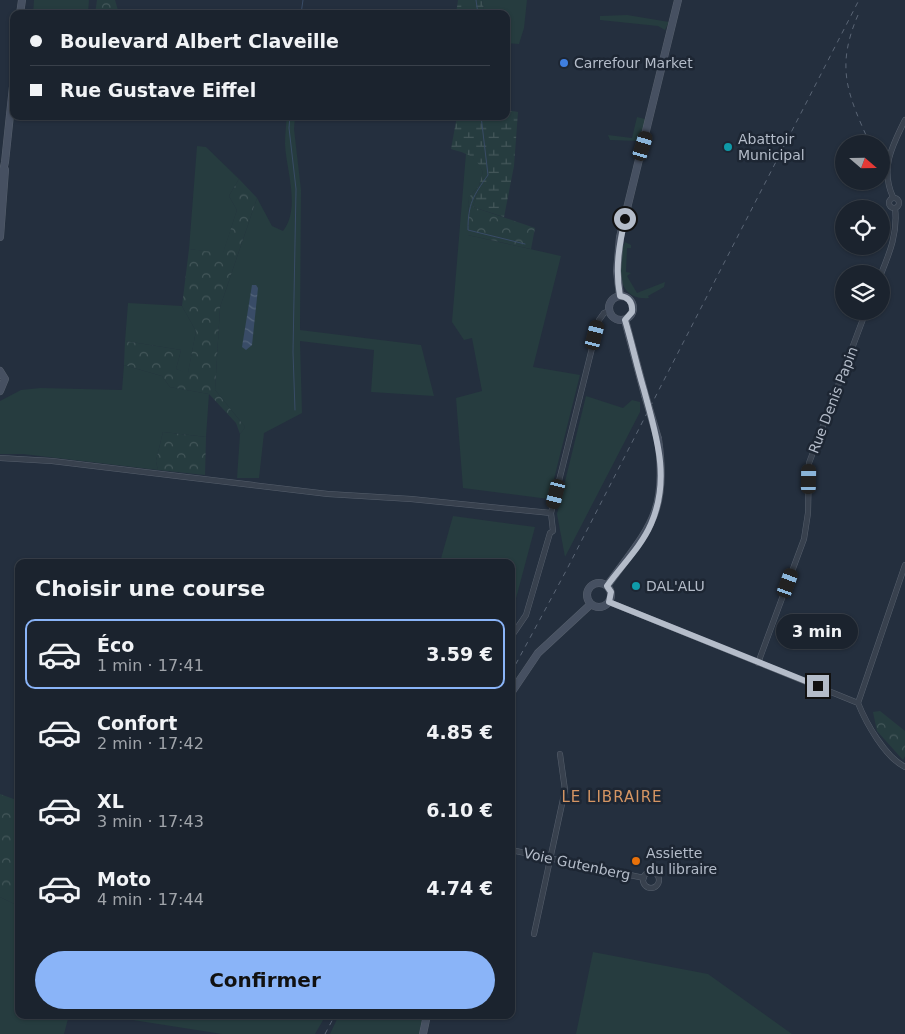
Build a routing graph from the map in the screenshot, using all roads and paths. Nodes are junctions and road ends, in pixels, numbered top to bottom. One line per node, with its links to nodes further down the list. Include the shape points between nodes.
1 (678, 0): 5 (main road)
2 (682, 0): 5 (main road)
3 (10, 115): 6 (main road)
4 (905, 120): 8 (street, via 888,160 888,187)
5 (643, 146): 13 (main road, via 618,254)
6 (5, 162): 7 (main road); 11 (main road)
7 (0, 185)
8 (893, 198): 9 (street); 10 (street, via 889,203)
9 (902, 202): 10 (street)
10 (895, 208): 12 (street, via 894,239)
11 (0, 237)
12 (884, 265)
13 (620, 296): 14 (main road, via 610,303); 15 (main road, via 632,304 632,312)
14 (609, 311): 15 (main road, via 613,318); 20 (street, via 599,320)
15 (625, 320): 22 (main road, bridge, via 658,439 661,488 652,523 644,538)
16 (863, 320): 26 (street, Rue Denis Papin, via 809,463 804,539)
17 (0, 371): 18 (main road, via 4,379)
18 (0, 391)
19 (0, 458): 20 (street, via 52,461 328,494)
20 (551, 513): 25 (street, via 553,531 526,615)
21 (905, 565): 28 (street)
22 (607, 586): 23 (main road, via 611,592); 24 (main road, via 596,583 590,587 587,594)
23 (609, 602): 24 (main road, via 598,607); 26 (street)
24 (591, 604): 27 (main road, via 538,653)
25 (515, 631)
26 (758, 662): 28 (street)
27 (515, 687)
28 (858, 703): 30 (street, via 866,723 882,745)
29 (560, 754): 32 (street, via 565,790)
30 (905, 767)
31 (515, 851): 32 (street, Voie Gutenberg)
32 (551, 859): 33 (street, Voie Gutenberg); 34 (street)
33 (644, 878)
34 (534, 934)
35 (426, 1019): 36 (main road)
36 (423, 1034)

